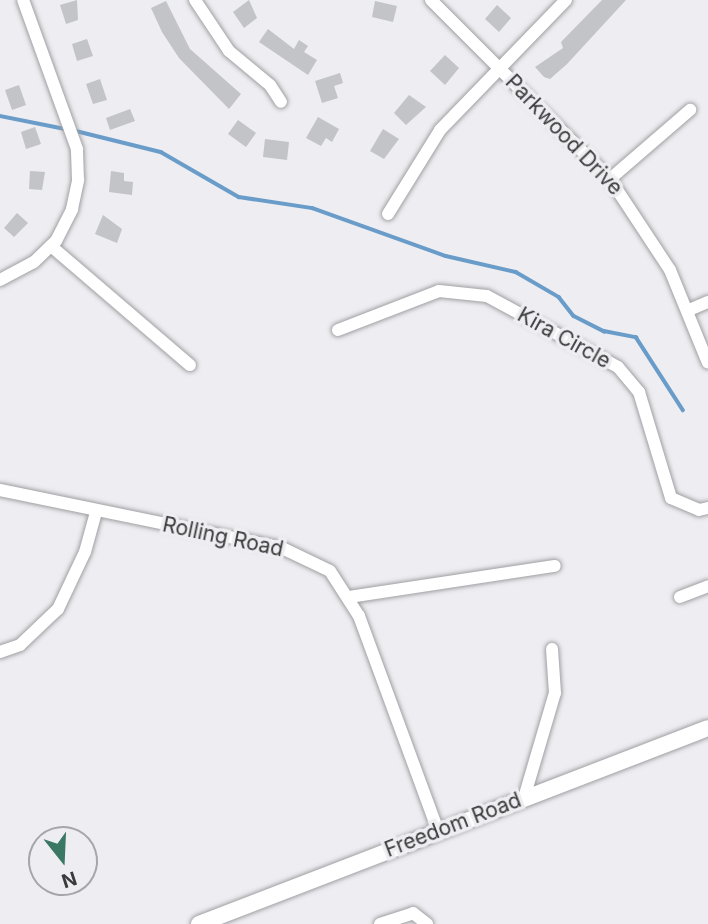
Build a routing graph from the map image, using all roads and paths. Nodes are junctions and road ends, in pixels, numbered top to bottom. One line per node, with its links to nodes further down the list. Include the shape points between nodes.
1 (23, 0): 10 (street, via 77,149 72,209)
2 (195, 0): 6 (street, via 229,51 270,85)
3 (431, 0): 5 (street, Parkwood Drive)
4 (566, 0): 5 (street)
5 (500, 69): 8 (street, Parkwood Drive); 9 (street, via 424,148)
6 (281, 103)
7 (690, 110): 8 (street)
8 (610, 179): 13 (street, Parkwood Drive, via 670,270)
9 (388, 214)
10 (51, 246): 11 (street); 16 (street)
11 (0, 280)
12 (708, 302): 13 (street)
13 (688, 310): 15 (street, Parkwood Drive)
14 (338, 330): 18 (street, Kira Circle, via 439,291 486,296 618,366 639,392 671,498 699,510)
15 (708, 363)
16 (190, 365)
17 (0, 490): 19 (street, Rolling Road)
18 (708, 508)
19 (96, 512): 22 (street, Rolling Road, via 298,553 330,571); 25 (street, via 85,552 58,609 20,645)
20 (555, 566): 22 (street)
21 (708, 586): 23 (street)
22 (349, 597): 28 (street, Rolling Road)
23 (680, 597)
24 (552, 649): 27 (street, via 555,693)
25 (0, 652)
26 (708, 728): 27 (main road, Freedom Road)
27 (524, 798): 28 (main road, Freedom Road)
28 (438, 831): 29 (main road, Freedom Road)
29 (232, 918): 30 (main road, Freedom Road)
30 (199, 924)
31 (380, 924): 32 (street, via 413,913)
32 (427, 924)

